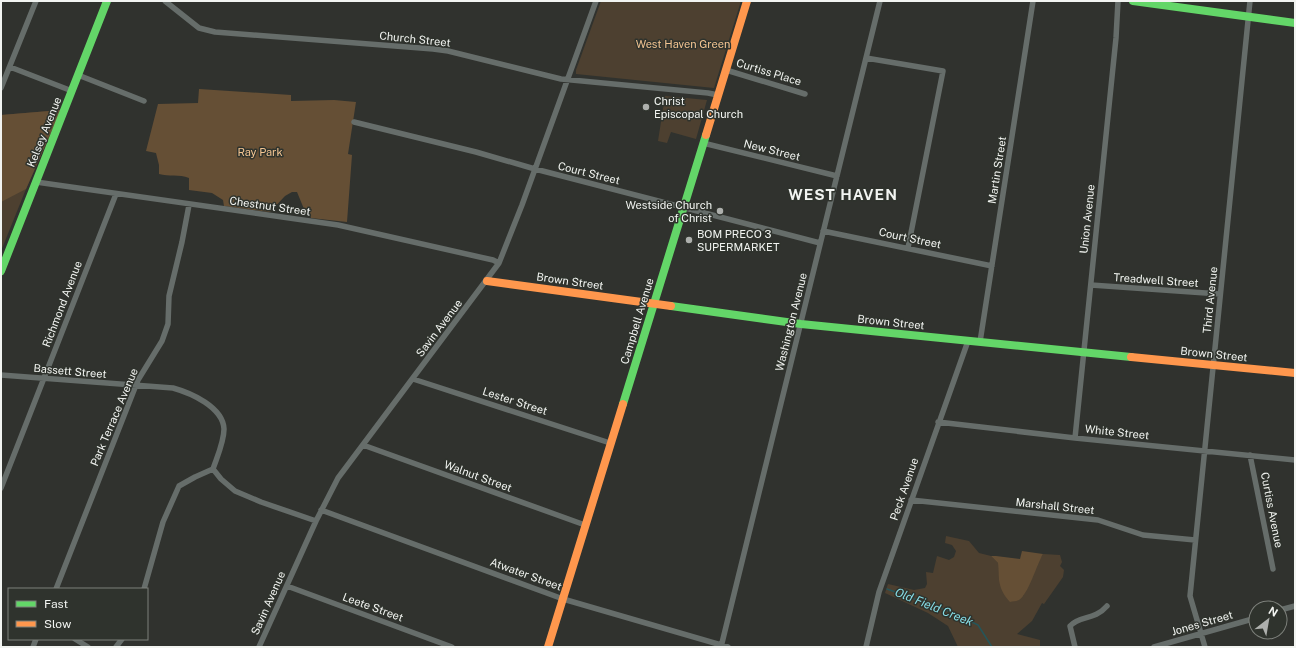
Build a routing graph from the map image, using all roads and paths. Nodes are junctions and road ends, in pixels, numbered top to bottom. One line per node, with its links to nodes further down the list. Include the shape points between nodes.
1 (36, 1): 14 (street)
2 (107, 1): 16 (street, Kelsey Avenue)
3 (165, 1): 17 (street, Church Street, via 204,30 448,51)
4 (596, 1): 17 (street, Savin Avenue)
5 (747, 1): 15 (street, Campbell Avenue)
6 (880, 1): 13 (street, Washington Avenue)
7 (1033, 1): 35 (street, Martin Street)
8 (1118, 1): 38 (street, Union Avenue)
9 (1133, 1): 11 (street)
10 (1250, 1): 11 (street, Third Avenue)
11 (1248, 17): 12 (street); 39 (street, Third Avenue)
12 (1295, 23)
13 (866, 58): 26 (street, Washington Avenue); 33 (street, via 943,71)
14 (10, 67): 18 (street); 19 (street)
15 (726, 70): 20 (street, Curtiss Place); 21 (street, Campbell Avenue)
16 (78, 75): 19 (street, Kelsey Avenue); 22 (street)
17 (568, 79): 21 (street, Church Street); 25 (street, Savin Avenue)
18 (1, 88)
19 (72, 91): 27 (street, Kelsey Avenue)
20 (806, 94)
21 (718, 95): 24 (street, Campbell Avenue)
22 (144, 101)
23 (354, 122): 25 (street, Court Street)
24 (703, 143): 26 (street, New Street); 30 (street, Campbell Avenue)
25 (534, 169): 30 (street, Court Street); 34 (street, Savin Avenue)
26 (837, 176): 31 (street, Washington Avenue)
27 (36, 182): 28 (street, Chestnut Street); 36 (street, Kelsey Avenue)
28 (116, 194): 29 (street, Chestnut Street); 49 (street, Richmond Avenue)
29 (189, 205): 34 (street, Chestnut Street, via 338,225); 50 (street, Park Terrace Avenue, via 169,296 166,333)
30 (684, 207): 32 (street, Court Street); 40 (street, Campbell Avenue)
31 (823, 231): 32 (street, Washington Avenue); 33 (street, Court Street)
32 (820, 243): 41 (street, Washington Avenue)
33 (908, 248): 35 (street, Court Street)
34 (499, 263): 37 (street, Savin Avenue)
35 (992, 266): 43 (street, Martin Street)
36 (1, 271)
37 (487, 281): 40 (street, Brown Street); 48 (street, Savin Avenue)
38 (1091, 285): 39 (street, Treadwell Street); 44 (street, Union Avenue)
39 (1220, 294): 45 (street, Third Avenue)
40 (654, 304): 41 (street, Brown Street); 53 (street, Campbell Avenue)
41 (801, 324): 42 (street, Brown Street); 74 (street, Washington Avenue)
42 (968, 340): 43 (street, Brown Street); 51 (street, Peck Avenue)
43 (980, 342): 44 (street, Brown Street)
44 (1084, 352): 45 (street, Brown Street); 52 (street, Union Avenue)
45 (1214, 365): 46 (street, Brown Street); 55 (street, Third Avenue)
46 (1295, 373)
47 (1, 375): 49 (street, Bassett Street)
48 (413, 378): 53 (street, Lester Street); 54 (street, Savin Avenue)
49 (44, 379): 50 (street, Bassett Street); 59 (street, Richmond Avenue)
50 (136, 386): 58 (street, Bassett Street, via 173,388 200,398 213,409 222,420 224,431); 67 (street, Park Terrace Avenue)
51 (938, 422): 52 (street, White Street); 60 (street, Peck Avenue)
52 (1075, 438): 55 (street, White Street)
53 (610, 444): 63 (street, Campbell Avenue)
54 (363, 445): 61 (street, Savin Avenue, via 338,478); 63 (street, Walnut Street)
55 (1204, 451): 56 (street, White Street); 64 (street, Third Avenue)
56 (1250, 455): 57 (street, White Street); 65 (street, Curtiss Avenue)
57 (1295, 460)
58 (213, 469): 62 (street, via 235,491); 68 (street, via 179,486 163,522)
59 (1, 488)
60 (911, 500): 64 (street, Marshall Street, via 1098,520 1143,535); 80 (street, Peck Avenue, via 879,592)
61 (321, 510): 62 (street, Savin Avenue); 69 (street, Atwater Street)
62 (316, 521): 66 (street, Savin Avenue)
63 (586, 525): 69 (street, Campbell Avenue)
64 (1195, 540): 72 (street, Third Avenue, via 1190,596)
65 (1273, 569)
66 (287, 586): 76 (street, Savin Avenue); 77 (street, Leete Street)
67 (56, 588)
68 (144, 588)
69 (563, 599): 74 (street, Atwater Street); 78 (street, Campbell Avenue)
70 (1107, 606): 81 (street, via 1102,613 1070,626)
71 (1248, 620): 72 (street, Jones Street)
72 (1201, 633): 82 (street, Jones Street); 83 (street, Third Avenue)
73 (77, 640): 75 (street)
74 (722, 646): 79 (street, Atwater Street)
75 (88, 647)
76 (259, 647)
77 (452, 647)
78 (548, 647)
79 (728, 647)
80 (866, 647)
81 (1074, 647)
82 (1154, 647)
83 (1205, 647)

